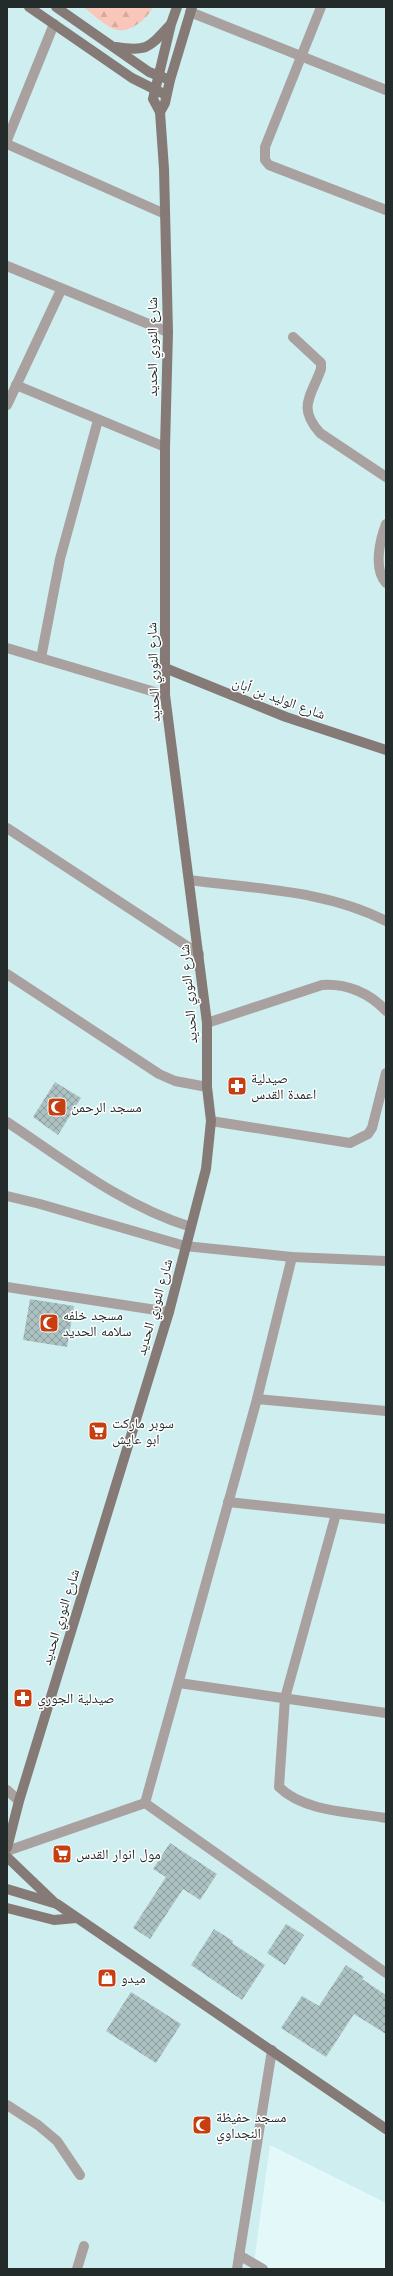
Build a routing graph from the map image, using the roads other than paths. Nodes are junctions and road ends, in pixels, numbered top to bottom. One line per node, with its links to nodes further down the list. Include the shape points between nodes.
1 (29, 7): 6 (street)
2 (56, 7): 8 (street)
3 (177, 7): 7 (street, شارع النوري الحديد)
4 (320, 7): 9 (street)
5 (191, 10): 9 (street); 11 (street, شارع النوري الحديد)
6 (54, 24): 12 (street, via 132,78); 16 (street)
7 (171, 24): 8 (street, via 152,45 135,50); 10 (street, شارع النوري الحديد)
8 (112, 47): 10 (street)
9 (302, 57): 13 (street); 18 (street, via 265,147 265,160 269,165)
10 (158, 76): 11 (street); 12 (street, شارع النوري الحديد)
11 (170, 80): 14 (street, شارع النوري الحديد)
12 (155, 90): 14 (street); 15 (street, شارع النوري الحديد, via 153,99)
13 (386, 90)
14 (166, 95): 15 (street, شارع النوري الحديد)
15 (160, 112): 19 (street, شارع النوري الحديد)
16 (7, 140)
17 (7, 144): 19 (street)
18 (386, 210)
19 (165, 214): 22 (street, شارع النوري الحديد)
20 (7, 266): 21 (street)
21 (61, 290): 22 (street); 24 (street)
22 (168, 332): 27 (street, شارع النوري الحديد)
23 (293, 337): 28 (street, via 321,363 307,409 309,419 320,433)
24 (16, 385): 25 (street); 26 (street)
25 (7, 405)
26 (98, 420): 27 (street); 32 (street, via 60,559)
27 (165, 447): 33 (street, شارع النوري الحديد)
28 (386, 477)
29 (386, 524): 30 (street, via 379,563)
30 (386, 583)
31 (7, 648): 32 (street)
32 (41, 658): 34 (street)
33 (165, 668): 34 (street, شارع النوري الحديد); 35 (street, شارع الوليد بن أبان, via 286,718)
34 (165, 695): 37 (street, شارع النوري الحديد)
35 (386, 750)
36 (7, 828): 39 (street)
37 (190, 880): 38 (street, via 309,895 347,905); 39 (street, شارع النوري الحديد)
38 (386, 921)
39 (199, 954): 42 (street, شارع النوري الحديد)
40 (7, 974): 44 (street, via 152,1070 175,1081)
41 (386, 1011): 42 (street, via 373,998 350,987 333,984 322,985)
42 (207, 1023): 44 (street, شارع النوري الحديد)
43 (386, 1073): 45 (street, via 372,1128 368,1134 350,1143)
44 (207, 1087): 45 (street, شارع النوري الحديد)
45 (211, 1121): 48 (street, شارع النوري الحديد, via 206,1168)
46 (7, 1122): 48 (street, via 118,1196 155,1215)
47 (7, 1196): 49 (street)
48 (191, 1227): 49 (street, شارع النوري الحديد)
49 (185, 1246): 50 (street); 53 (street, شارع النوري الحديد)
50 (292, 1258): 51 (street); 54 (street)
51 (386, 1261)
52 (7, 1287): 53 (street)
53 (168, 1312): 63 (street, شارع النوري الحديد)
54 (257, 1400): 55 (street); 56 (street)
55 (386, 1410)
56 (228, 1502): 57 (street); 59 (street)
57 (336, 1514): 58 (street); 60 (street)
58 (386, 1519)
59 (179, 1683): 60 (street); 64 (street)
60 (285, 1698): 61 (street); 65 (street, via 279,1787 293,1799 307,1805)
61 (386, 1713)
62 (7, 1790): 63 (street)
63 (19, 1801): 66 (street, شارع النوري الحديد)
64 (145, 1803): 67 (street); 73 (street)
65 (386, 1818)
66 (7, 1848)
67 (7, 1851)
68 (7, 1857): 70 (street)
69 (7, 1889): 70 (street)
70 (57, 1904): 72 (street)
71 (7, 1908): 72 (street, via 54,1920)
72 (76, 1918): 74 (street)
73 (386, 1973)
74 (272, 2050): 76 (street); 79 (street)
75 (7, 2105): 77 (street, via 57,2141)
76 (386, 2129)
77 (80, 2175)
78 (84, 2246): 80 (street)
79 (240, 2255): 81 (street); 82 (street)
80 (77, 2269)
81 (237, 2269)
82 (264, 2269)

